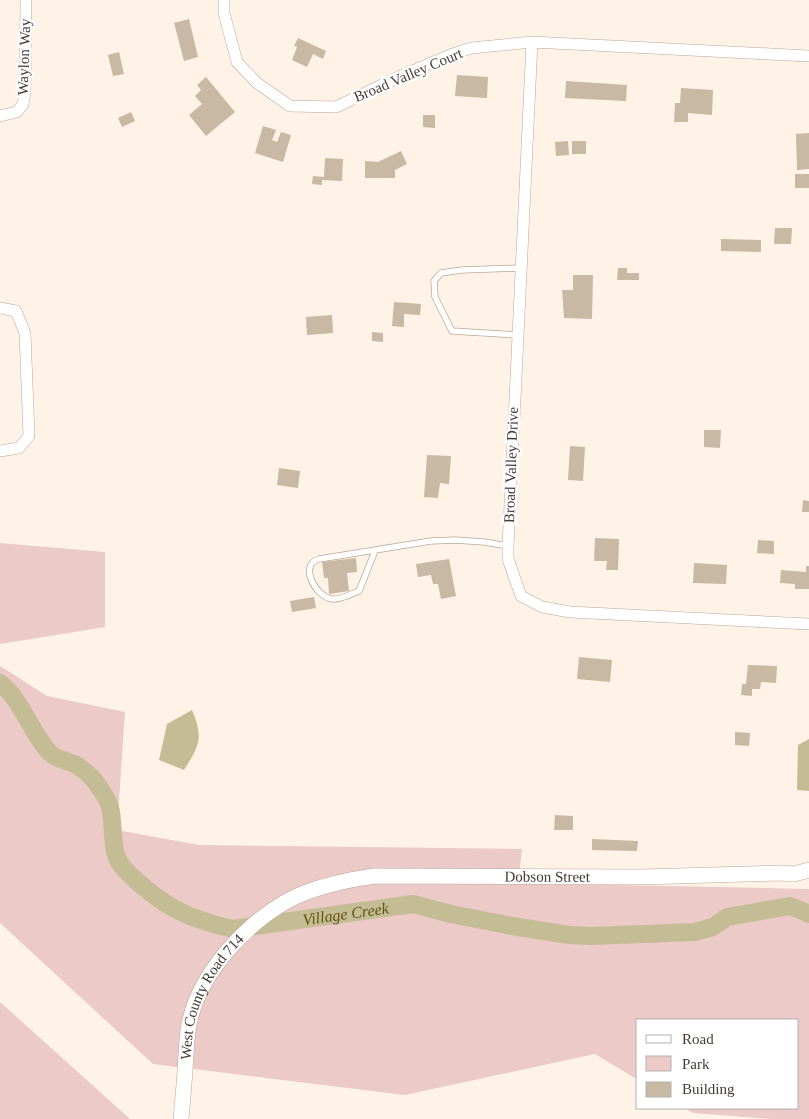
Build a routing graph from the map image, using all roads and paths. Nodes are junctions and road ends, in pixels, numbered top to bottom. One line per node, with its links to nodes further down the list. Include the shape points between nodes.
1 (26, 0): 5 (street, Waylon Way, via 25,93 17,112)
2 (224, 0): 3 (street, Broad Valley Court, via 224,13 237,62 257,83 290,106 336,107 405,74 471,48)
3 (532, 42): 4 (street, Broad Valley Court); 6 (street, Broad Valley Drive)
4 (809, 56)
5 (0, 116)
6 (520, 268): 8 (street, Broad Valley Drive); 8 (lane, via 441,273 434,281 435,297 452,331)
7 (0, 308): 9 (street, via 16,311 25,333 29,436 19,448)
8 (517, 335): 10 (street, Broad Valley Drive)
9 (0, 451)
10 (508, 546): 11 (lane, via 455,540); 12 (street, Broad Valley Drive, via 508,559 521,596 542,607 570,612)
11 (375, 550): 11 (lane, via 313,561 309,575 324,595 332,599 347,596 359,590)
12 (809, 624)
13 (809, 870): 14 (street, Dobson Street, via 794,874 632,877 375,876 348,880)
14 (288, 901): 15 (street, West County Road 714, via 256,924 222,958 200,992 189,1022)
15 (181, 1119)

